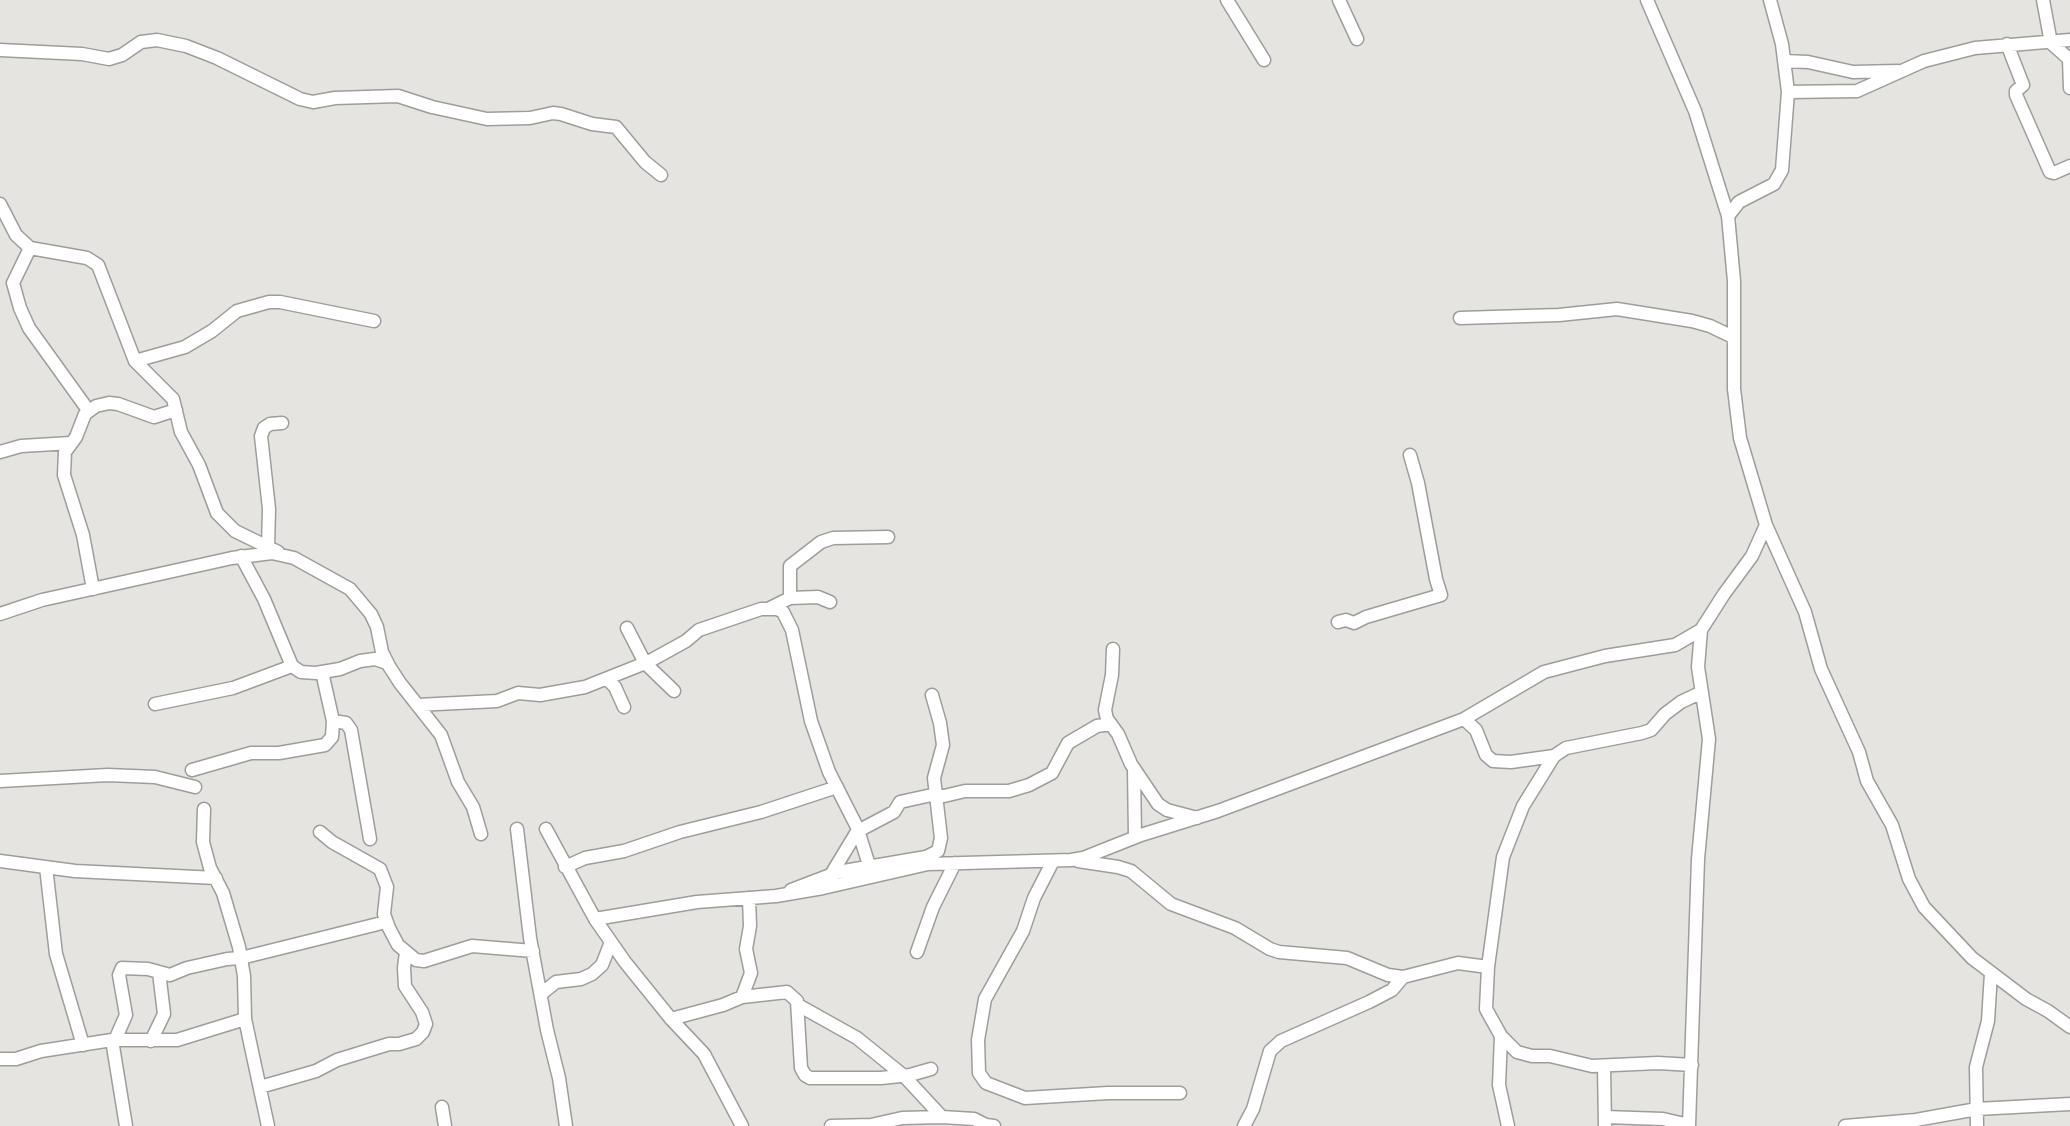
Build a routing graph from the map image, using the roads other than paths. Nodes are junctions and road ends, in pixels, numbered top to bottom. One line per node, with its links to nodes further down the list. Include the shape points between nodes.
1 (1227, 0): 11 (street)
2 (1339, 0): 6 (street)
3 (1647, 0): 19 (street, via 1695,111)
4 (1770, 0): 12 (street)
5 (2043, 0): 8 (street)
6 (1357, 39)
7 (2070, 40): 8 (street)
8 (2051, 43): 9 (street); 14 (street, via 2068,56)
9 (2007, 44): 13 (street, via 1975,48); 16 (street, via 2023,85 2016,90 2016,95 2050,172)
10 (0, 50): 17 (street, via 82,54 109,59 122,55 141,42 157,40 218,58 300,99 313,102 398,96 487,119 561,114 592,124 616,127 645,162)
11 (1264, 60)
12 (1784, 61): 13 (street, via 1808,62 1853,72); 15 (street)
13 (1900, 71): 15 (street, via 1857,91)
14 (2070, 88)
15 (1788, 92): 19 (street, via 1782,170 1778,179 1760,193 1740,202)
16 (2070, 166)
17 (661, 175)
18 (0, 204): 20 (street, via 16,234)
19 (1728, 216): 23 (street, via 1734,281)
20 (30, 248): 24 (street, via 86,258 98,265); 25 (street, via 13,282 20,308 28,328)
21 (1460, 318): 23 (street, via 1559,315 1617,309 1692,321)
22 (374, 321): 24 (street, via 269,302 237,311 185,347)
23 (1733, 337): 31 (street, via 1734,390 1740,438)
24 (135, 361): 26 (street, via 171,396)
25 (88, 410): 26 (street, via 109,402 154,417); 28 (street)
26 (176, 410): 33 (street, via 181,432 195,457 217,513 234,531)
27 (282, 422): 33 (street, via 270,424 262,432 269,509)
28 (72, 443): 29 (street, via 21,446); 36 (street, via 65,452 64,475 83,535)
29 (0, 452)
30 (1410, 455): 41 (street, via 1441,595 1354,623)
31 (1766, 525): 43 (street, via 1752,556); 95 (street, via 1805,612 1821,669 1859,752 1867,781 1896,834 1915,891 1924,907 1972,958)
32 (888, 537): 37 (street, via 833,538 821,542 790,566)
33 (268, 547): 34 (street)
34 (281, 553): 35 (street); 45 (street, via 350,589 377,627)
35 (241, 556): 36 (street); 47 (street, via 264,599)
36 (93, 589): 40 (street, via 42,600)
37 (790, 598): 38 (street, via 818,597); 39 (street)
38 (830, 602)
39 (768, 609): 46 (street, via 699,630 686,641); 64 (street, via 783,612 792,630 811,721)
40 (0, 614)
41 (1338, 622)
42 (627, 628): 46 (street)
43 (1701, 630): 51 (street, via 1698,667); 56 (street, via 1675,645 1605,656 1544,672)
44 (1113, 649): 58 (street, via 1106,710)
45 (387, 663): 48 (street, via 374,659 358,661); 54 (street)
46 (645, 663): 49 (street); 50 (street)
47 (292, 666): 48 (street, via 301,672); 53 (street, via 233,688)
48 (322, 672): 57 (street)
49 (607, 679): 54 (street, via 585,687 540,695 518,693 497,701); 55 (street, via 615,687)
50 (674, 691)
51 (1702, 692): 59 (street, via 1680,702 1650,730 1566,748); 108 (street, via 1709,739 1698,860)
52 (932, 695): 65 (street, via 943,745 934,778)
53 (156, 704)
54 (416, 705): 72 (street, via 441,735 458,782 473,807)
55 (624, 706)
56 (1464, 719): 59 (street, via 1476,730 1486,755 1493,761); 67 (street)
57 (333, 721): 61 (street, via 332,737 325,745 250,754); 74 (street, via 346,723 351,730)
58 (1111, 724): 60 (street); 65 (street, via 1097,726 1068,743 1052,773 1029,785 1009,791)
59 (1554, 756): 93 (street, via 1522,806 1503,857)
60 (1134, 769): 67 (street, via 1158,804 1167,810); 73 (street)
61 (192, 770)
62 (0, 781): 63 (street, via 108,775 155,777)
63 (195, 787)
64 (837, 787): 70 (street); 80 (street, via 761,812)
65 (936, 795): 70 (street, via 902,801 894,812); 79 (street, via 941,838 938,851 926,857)
66 (204, 809): 83 (street, via 202,842)
67 (1197, 818): 73 (street)
68 (517, 828): 89 (street)
69 (546, 830): 80 (street)
70 (858, 830): 79 (street); 82 (street)
71 (320, 832): 87 (street, via 380,869 387,887)
72 (481, 834)
73 (1135, 837): 75 (street)
74 (370, 839)
75 (1071, 860): 77 (street); 96 (street, via 1118,866 1131,871 1171,904 1235,928 1280,952 1347,958 1388,975)
76 (0, 861): 81 (street)
77 (1053, 861): 78 (street); 113 (street, via 1022,931 985,999 978,1040 979,1073 986,1083 1025,1098)
78 (955, 863): 84 (street, via 928,864); 91 (street)
79 (869, 865): 82 (street)
80 (565, 866): 86 (street)
81 (46, 867): 83 (street, via 145,876); 106 (street, via 56,954)
82 (832, 873): 84 (street)
83 (216, 878): 92 (street)
84 (776, 896): 85 (street)
85 (749, 898): 86 (street, via 696,902); 98 (street, via 750,926 746,949 751,973)
86 (595, 919): 88 (street)
87 (386, 922): 90 (street, via 394,940); 92 (street)
88 (611, 942): 97 (street, via 602,965 592,974 581,980 556,982); 101 (street)
89 (533, 951): 90 (street, via 472,946 420,962); 97 (street)
90 (406, 952): 112 (street, via 405,986 426,1024 416,1039 337,1060 316,1071)
91 (916, 952)
92 (241, 958): 94 (street, via 170,975); 100 (street)
93 (1488, 967): 96 (street, via 1458,963); 103 (street, via 1486,1009)
94 (159, 972): 104 (street, via 122,968 127,1009 125,1020); 105 (street, via 164,1014)
95 (1991, 973): 102 (street); 116 (street, via 1988,1021 1976,1067)
96 (1403, 977): 127 (street, via 1392,990 1272,1048 1254,1108)
97 (541, 994): 123 (street)
98 (742, 998): 99 (street, via 787,992); 101 (street)
99 (798, 1005): 111 (street, via 857,1038); 111 (street, via 801,1068 805,1075 810,1078)
100 (245, 1019): 105 (street, via 177,1040); 112 (street)
101 (671, 1019): 124 (street, via 710,1064)
102 (2070, 1027)
103 (1501, 1036): 109 (street, via 1517,1052); 128 (street, via 1499,1085)
104 (113, 1040): 105 (street); 106 (street); 120 (street)
105 (151, 1041)
106 (83, 1045): 107 (street, via 16,1059)
107 (0, 1059)
108 (1692, 1065): 109 (street); 119 (street)
109 (1604, 1066): 118 (street)
110 (931, 1069): 111 (street)
111 (904, 1076): 117 (street)
112 (260, 1088): 121 (street)
113 (1180, 1093)
114 (2070, 1104): 116 (street)
115 (442, 1107): 122 (street)
116 (1977, 1109): 129 (street, via 1916,1120); 130 (street)
117 (942, 1117): 125 (street); 126 (street, via 974,1119)
118 (1605, 1122): 119 (street, via 1663,1119)
119 (1689, 1125)
120 (126, 1126)
121 (268, 1126)
122 (445, 1126)
123 (566, 1126)
124 (742, 1126)
125 (831, 1126)
126 (994, 1126)
127 (1244, 1126)
128 (1508, 1126)
129 (1845, 1126)
130 (1977, 1126)

